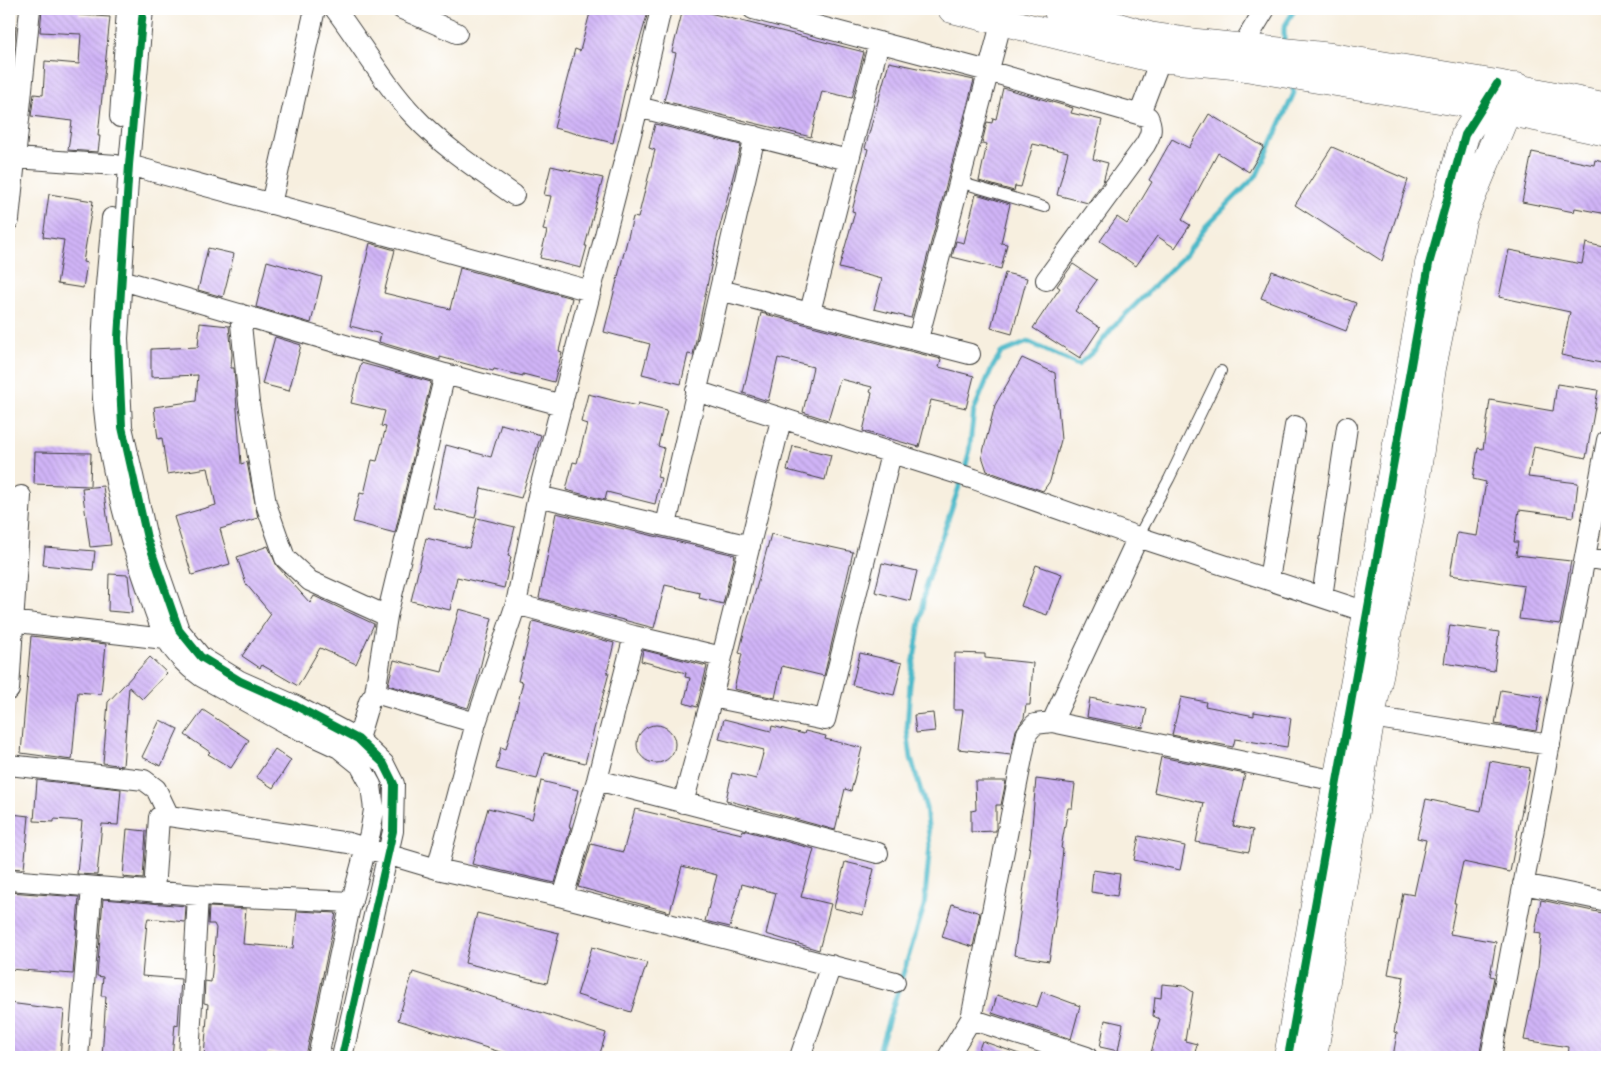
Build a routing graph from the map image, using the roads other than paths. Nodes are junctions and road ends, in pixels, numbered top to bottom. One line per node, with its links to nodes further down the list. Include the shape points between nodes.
1 (30, 9): 24 (street)
2 (127, 9): 26 (street)
3 (143, 9): 26 (street)
4 (315, 9): 29 (street)
5 (335, 9): 28 (street, via 385,82 416,118 464,159)
6 (402, 9): 13 (street)
7 (661, 9): 20 (street)
8 (753, 9): 14 (street)
9 (952, 9): 12 (street)
10 (1058, 9): 15 (street, via 1149,36)
11 (1266, 9): 16 (street)
12 (1002, 20): 15 (street); 17 (street)
13 (457, 33)
14 (879, 42): 17 (street); 25 (street)
15 (1164, 49): 16 (street); 21 (street)
16 (1256, 55): 18 (street)
17 (988, 71): 21 (street); 27 (street)
18 (1501, 97): 19 (street); 22 (street); 61 (street, via 1462,220 1432,368 1411,512)
19 (1605, 101)
20 (638, 107): 23 (street); 35 (street)
21 (1140, 113): 33 (street, via 1148,117 1152,126 1150,136)
22 (1607, 132)
23 (755, 136): 25 (street); 34 (street)
24 (16, 158): 26 (street); 31 (street)
25 (848, 160): 36 (street)
26 (122, 165): 29 (street); 32 (street); 38 (street)
27 (959, 182): 30 (lane); 39 (street)
28 (514, 195)
29 (271, 204): 35 (street)
30 (1044, 207)
31 (9, 220)
32 (122, 280): 37 (street); 38 (street)
33 (1046, 280)
34 (720, 290): 36 (street); 43 (street)
35 (590, 291): 44 (street)
36 (810, 312): 39 (street)
37 (240, 314): 42 (street); 60 (street, via 249,403 266,504 285,558 310,581)
38 (110, 338): 64 (street, via 103,398 115,475 132,544); 72 (street, via 130,469 147,538 179,630 201,657 240,681)
39 (918, 339): 40 (street)
40 (970, 354)
41 (1221, 371): 53 (lane)
42 (446, 374): 44 (street); 60 (street)
43 (696, 391): 45 (street); 52 (street)
44 (562, 404): 51 (street)
45 (781, 420): 49 (street); 54 (street)
46 (1295, 426): 57 (street)
47 (1347, 427): 58 (street)
48 (1607, 440): 55 (street)
49 (891, 454): 53 (street, via 974,479); 68 (street, via 825,720)
50 (21, 496): 62 (street)
51 (538, 496): 52 (street); 59 (street)
52 (666, 525): 54 (street)
53 (1138, 537): 57 (street); 70 (street)
54 (750, 546): 65 (street)
55 (1585, 557): 56 (street); 73 (street)
56 (1607, 561)
57 (1269, 579): 58 (street)
58 (1322, 597): 61 (street)
59 (516, 604): 63 (street); 71 (street)
60 (387, 616): 67 (street)
61 (1380, 616): 69 (street); 76 (street)
62 (11, 621): 64 (street); 66 (street)
63 (634, 636): 65 (street); 75 (street)
64 (165, 639): 79 (street, via 190,669 202,677 277,719 339,748 360,765 371,785 374,810)
65 (722, 657): 68 (street)
66 (9, 690)
67 (375, 692): 71 (street); 72 (street)
68 (712, 697): 77 (street)
69 (1371, 717): 73 (street); 76 (street)
70 (1052, 722): 76 (street); 93 (street, via 1035,724 1027,733)
71 (476, 723): 82 (street)
72 (358, 738): 81 (street, via 384,764 394,784 393,831)
73 (1550, 745): 84 (street)
74 (9, 765): 78 (street, via 144,780 156,789)
75 (598, 780): 77 (street); 88 (street)
76 (1349, 783): 101 (street); 102 (street)
77 (683, 804): 80 (street)
78 (169, 816): 79 (street, via 349,843); 86 (street, via 159,817)
79 (367, 849): 81 (street); 90 (street)
80 (878, 853)
81 (388, 854): 82 (street); 97 (street)
82 (437, 869): 88 (street)
83 (9, 880): 85 (street)
84 (1523, 884): 89 (street); 103 (street)
85 (92, 887): 86 (street); 94 (street)
86 (154, 892): 87 (street)
87 (198, 896): 90 (street); 95 (street)
88 (563, 897): 91 (street)
89 (1607, 901)
90 (352, 902): 96 (street)
91 (831, 965): 92 (street); 98 (street)
92 (895, 982)
93 (971, 1019): 99 (street); 100 (street)
94 (78, 1057)
95 (189, 1057)
96 (318, 1057)
97 (342, 1057)
98 (800, 1057)
99 (948, 1057)
100 (1087, 1057)
101 (1288, 1057)
102 (1314, 1057)
103 (1490, 1057)

